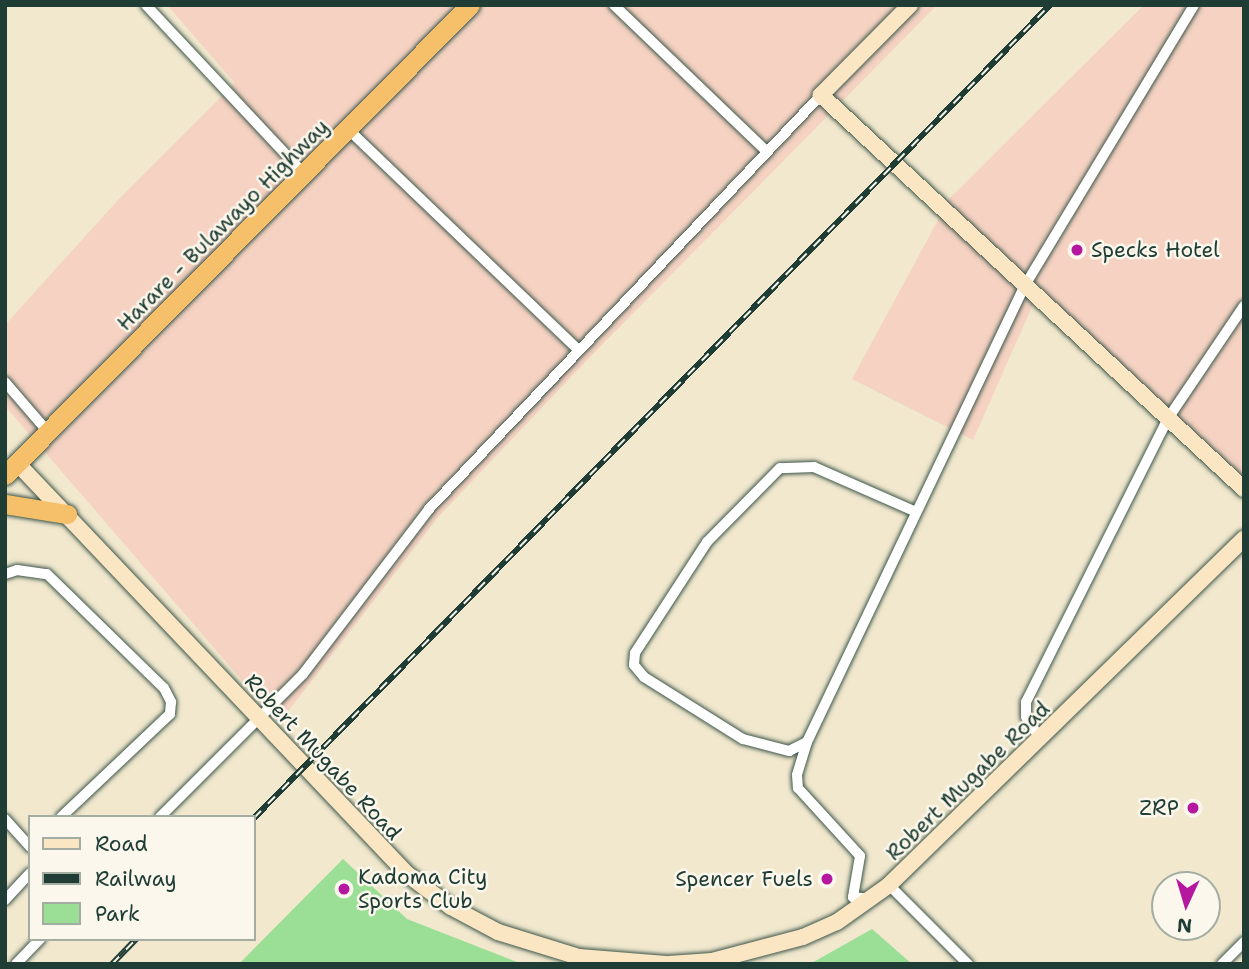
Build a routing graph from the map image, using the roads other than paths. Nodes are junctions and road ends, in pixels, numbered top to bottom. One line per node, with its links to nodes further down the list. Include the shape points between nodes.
1 (146, 5): 9 (street)
2 (470, 5): 7 (highway, Harare - Bulawayo Highway)
3 (614, 5): 8 (street)
4 (910, 5): 6 (street)
5 (1194, 5): 10 (street)
6 (821, 95): 8 (street); 10 (street)
7 (349, 130): 9 (highway, Harare - Bulawayo Highway); 12 (street)
8 (765, 150): 12 (street)
9 (305, 175): 15 (highway, Harare - Bulawayo Highway)
10 (1024, 287): 14 (street); 19 (street)
11 (1244, 306): 14 (street)
12 (577, 349): 23 (street, via 429,509 303,674)
13 (5, 382): 15 (street)
14 (1169, 417): 17 (street); 24 (street, via 1026,702 1026,717)
15 (48, 432): 16 (highway, Harare - Bulawayo Highway)
16 (11, 469): 20 (street, Robert Mugabe Road)
17 (1244, 489)
18 (5, 504): 20 (highway, via 21,503)
19 (914, 511): 25 (street); 25 (street, via 814,467 780,468 707,541 635,653 634,665 644,677 743,739 789,751)
20 (67, 514): 23 (street, Robert Mugabe Road)
21 (1244, 538): 24 (street, Robert Mugabe Road)
22 (5, 574): 26 (street, via 47,574 164,688 171,702 170,714)
23 (257, 717): 27 (street); 37 (street, Robert Mugabe Road, via 376,847 452,907 498,932 579,957)
24 (1041, 740): 31 (street, Robert Mugabe Road)
25 (807, 742): 32 (street, via 798,788 860,856 853,897)
26 (63, 815)
27 (162, 815)
28 (5, 820): 29 (street)
29 (28, 845)
30 (28, 875): 33 (street)
31 (888, 886): 32 (street, Robert Mugabe Road); 38 (street)
32 (870, 899): 37 (street, Robert Mugabe Road, via 837,922 803,937 712,961)
33 (5, 900)
34 (38, 941): 36 (street)
35 (1244, 942): 39 (street)
36 (16, 964)
37 (668, 964)
38 (968, 964)
39 (1222, 964)

